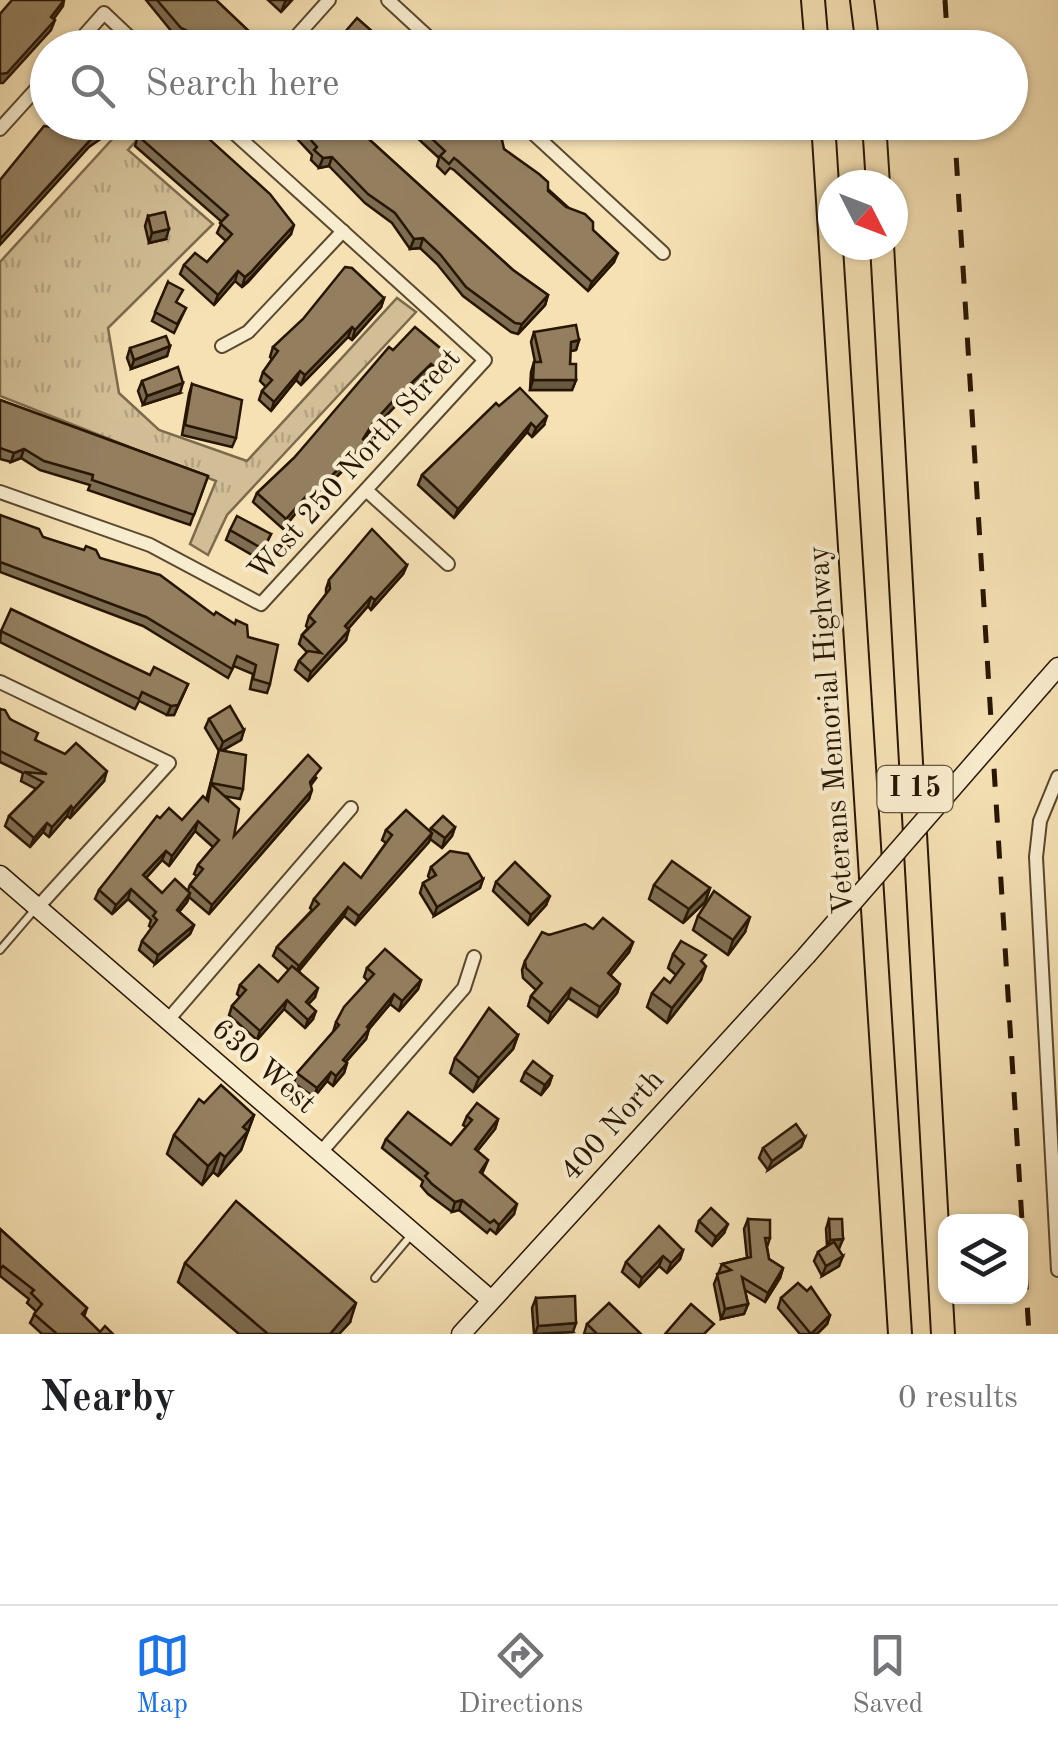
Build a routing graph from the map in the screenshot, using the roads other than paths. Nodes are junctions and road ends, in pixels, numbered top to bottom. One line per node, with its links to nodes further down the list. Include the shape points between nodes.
1 (328, 0): 7 (street)
2 (388, 0): 8 (street)
3 (813, 0): 9 (highway)
4 (862, 0): 10 (highway)
5 (89, 30): 6 (street, via 104,13)
6 (122, 30)
7 (302, 30)
8 (420, 30)
9 (816, 30)
10 (866, 30)
11 (30, 96): 12 (street)
12 (0, 129)
13 (242, 140): 18 (street)
14 (541, 140): 19 (street)
15 (824, 140): 40 (highway, Veterans Memorial Highway / I 15)
16 (875, 140): 17 (highway)
17 (877, 170)
18 (342, 231): 21 (street, via 248,332); 22 (street, West 250 North Street, via 485,360)
19 (663, 253)
20 (883, 260): 41 (highway, I 15)
21 (222, 346)
22 (366, 490): 23 (street, West 250 North Street, via 261,604 150,545); 24 (street)
23 (0, 492)
24 (448, 564)
25 (1058, 668): 38 (main road, 400 North, bridge, via 806,956)
26 (0, 682): 30 (street, via 168,763)
27 (1058, 777): 36 (street, via 1040,821 1036,857)
28 (351, 808): 33 (street)
29 (0, 875): 30 (main road, 630 West)
30 (37, 908): 31 (lane); 33 (main road, 630 West)
31 (0, 950)
32 (474, 957): 34 (street, via 464,988)
33 (167, 1020): 34 (main road, 630 West)
34 (320, 1152): 35 (main road, 630 West)
35 (413, 1233): 37 (lane); 38 (main road, 630 West)
36 (1058, 1270)
37 (374, 1278)
38 (490, 1300): 39 (main road, 400 North)
39 (461, 1334)
40 (900, 1334)
41 (944, 1334)

